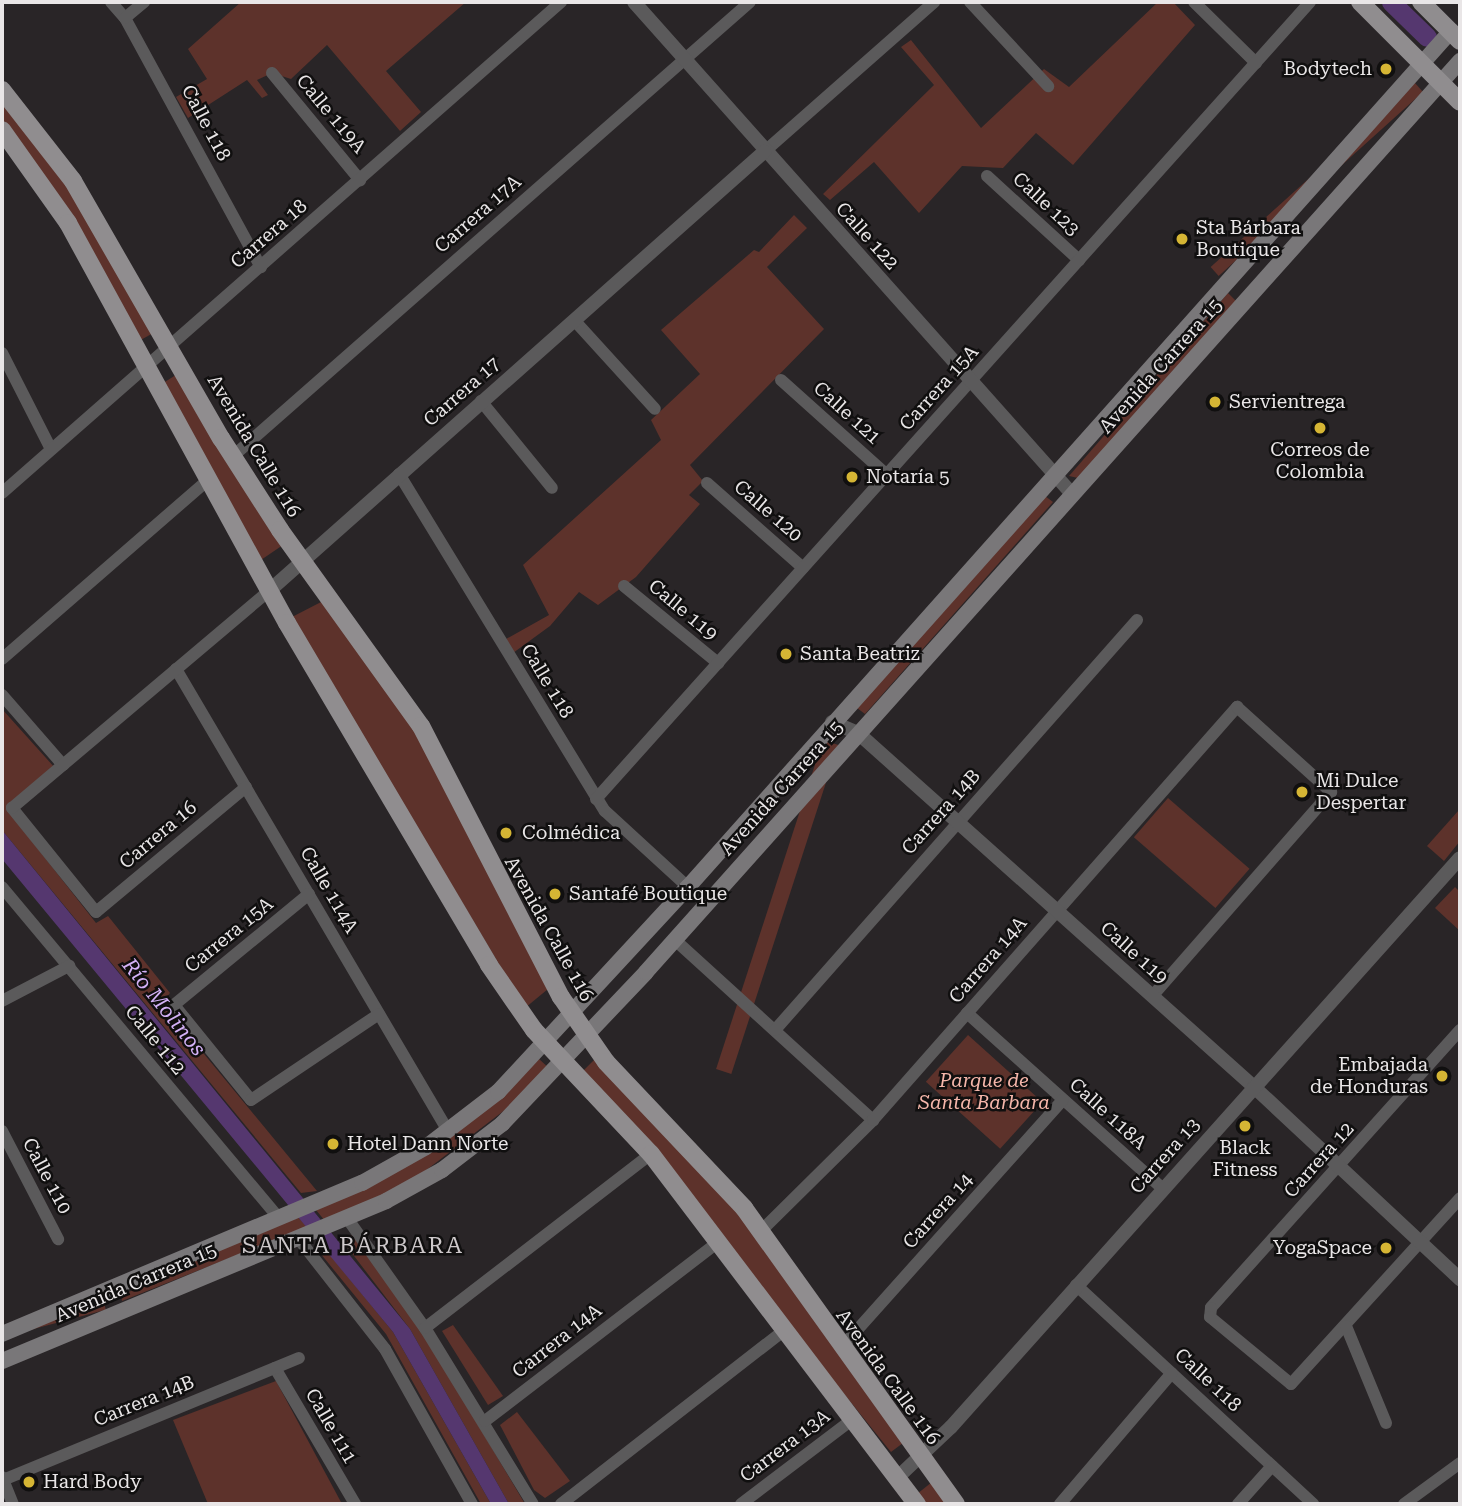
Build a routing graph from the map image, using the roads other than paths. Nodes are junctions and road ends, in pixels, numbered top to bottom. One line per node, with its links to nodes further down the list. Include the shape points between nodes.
1 (111, 2): 12 (street, Calle 118)
2 (144, 2): 12 (street)
3 (561, 2): 26 (street, Carrera 18)
4 (634, 2): 14 (street, Calle 122)
5 (750, 2): 14 (street, Carrera 17A)
6 (934, 2): 24 (street, Carrera 17)
7 (970, 2): 20 (street)
8 (1194, 2): 16 (street)
9 (1310, 2): 16 (street, Carrera 15A)
10 (1360, 2): 17 (main road)
11 (1421, 2): 13 (main road)
12 (125, 18): 28 (street, Calle 118)
13 (1457, 30): 17 (main road, Avenida Carrera 15)
14 (682, 61): 24 (street, Calle 122); 38 (street, Carrera 17A)
15 (1460, 61): 19 (main road, Avenida Carrera 15)
16 (1256, 63): 27 (street, Carrera 15A)
17 (1423, 64): 19 (main road); 41 (main road, Avenida Carrera 15)
18 (272, 73): 26 (street, Calle 119A)
19 (1442, 83): 22 (main road); 46 (main road, Avenida Carrera 15)
20 (1048, 86)
21 (2, 90): 30 (main road, Avenida Calle 116, via 77,187)
22 (1460, 102)
23 (2, 130): 32 (main road, via 61,211)
24 (764, 152): 29 (street, Carrera 17); 34 (street, Calle 122)
25 (987, 176): 27 (street, Calle 123)
26 (360, 180): 28 (street, Carrera 18)
27 (1079, 260): 34 (street, Carrera 15A)
28 (261, 267): 30 (street, Carrera 18)
29 (574, 320): 35 (street, Carrera 17); 36 (street)
30 (170, 347): 32 (street, Carrera 18); 38 (main road, Avenida Calle 116)
31 (2, 353): 37 (street)
32 (146, 367): 37 (street, Carrera 18); 42 (main road)
33 (781, 380): 40 (street, Calle 121)
34 (971, 380): 40 (street, Carrera 15A); 41 (street, Calle 122)
35 (481, 401): 39 (street, Carrera 17); 44 (street)
36 (655, 409)
37 (51, 449): 45 (street, Carrera 18)
38 (232, 457): 47 (main road, Avenida Calle 116)
39 (399, 474): 47 (street, Carrera 17); 60 (street, Calle 118)
40 (887, 475): 48 (street, Carrera 15A)
41 (1055, 476): 46 (street, Calle 122); 56 (main road, Avenida Carrera 15)
42 (207, 481): 50 (main road); 52 (street)
43 (707, 483): 48 (street, Calle 120)
44 (552, 488)
45 (2, 493)
46 (1073, 495): 57 (main road, Avenida Carrera 15)
47 (302, 561): 50 (street, Carrera 17); 73 (main road, Avenida Calle 116, via 428,737 513,912)
48 (803, 568): 53 (street, Carrera 15A)
49 (624, 586): 53 (street, Calle 119)
50 (269, 591): 54 (street, Carrera 17); 79 (main road, via 470,934)
51 (1137, 620): 61 (street, Carrera 14B)
52 (2, 659)
53 (718, 663): 60 (street, Carrera 15A)
54 (176, 669): 58 (street, Carrera 17); 59 (street, Calle 114A)
55 (2, 695): 58 (street)
56 (832, 722): 57 (street, Calle 119); 64 (main road, Avenida Carrera 15)
57 (858, 733): 61 (street, Calle 119); 68 (main road, Avenida Carrera 15)
58 (63, 765): 67 (street, Carrera 17, via 12,808)
59 (246, 787): 65 (street, Calle 114A); 67 (street, Carrera 16)
60 (596, 799): 64 (street, Calle 118, via 612,821)
61 (958, 822): 66 (street, Calle 119); 76 (street, Carrera 14B)
62 (1460, 858): 81 (street, Carrera 13)
63 (2, 887): 69 (street, Calle 112)
64 (688, 887): 73 (main road, Avenida Carrera 15)
65 (309, 894): 72 (street, Carrera 15A); 75 (street, Calle 114A)
66 (1057, 910): 70 (street, Calle 119); 70 (street, Carrera 14A, via 1237,707 1331,792); 74 (street, Carrera 14A)
67 (96, 912)
68 (675, 940): 76 (street); 78 (main road, Avenida Carrera 15)
69 (69, 966): 71 (street); 90 (street, Calle 112)
70 (1153, 995): 81 (street, Calle 119)
71 (2, 1001)
72 (174, 1005): 75 (street, Calle 112, via 251,1100)
73 (572, 1013): 78 (main road, Avenida Calle 116); 79 (main road, Avenida Carrera 15)
74 (967, 1013): 82 (street, Calle 118A); 83 (street, Carrera 14A)
75 (379, 1014): 85 (street, Calle 114A)
76 (775, 1030): 83 (street)
77 (1460, 1030): 87 (street, Carrera 12)
78 (588, 1037): 80 (main road, Avenida Carrera 15); 92 (main road, Avenida Calle 116)
79 (546, 1042): 80 (main road); 85 (main road, Avenida Carrera 15, via 498,1092)
80 (565, 1061): 86 (main road); 91 (main road, Avenida Carrera 15, via 502,1124 442,1170)
81 (1254, 1087): 87 (street, Calle 119); 88 (street, Carrera 13)
82 (1063, 1100): 88 (street, Calle 118A); 106 (street, Carrera 14)
83 (873, 1120): 92 (street, Carrera 14A)
84 (2, 1131): 94 (street, Calle 110)
85 (449, 1131): 90 (main road, Avenida Carrera 15, via 403,1161)
86 (651, 1154): 96 (main road); 103 (street)
87 (1340, 1165): 95 (street, Calle 119); 102 (street, Carrera 12, via 1211,1308 1210,1317 1291,1384)
88 (1162, 1188): 100 (street, Carrera 13)
89 (1460, 1198): 95 (street)
90 (285, 1215): 97 (main road, Avenida Carrera 15)
91 (344, 1219): 93 (main road, Avenida Carrera 15); 103 (street)
92 (761, 1231): 106 (main road, Avenida Calle 116)
93 (303, 1236): 101 (main road, Avenida Carrera 15); 121 (street, via 385,1349)
94 (58, 1239)
95 (1422, 1240): 98 (street, Calle 119); 99 (street, Calle 119); 102 (street)
96 (720, 1241): 104 (main road); 112 (street, Carrera 14A)
97 (159, 1268): 101 (main road, via 111,1295 110,1304 117,1308); 105 (main road, Avenida Carrera 15)
98 (1460, 1272)
99 (1460, 1279)
100 (1076, 1285): 110 (street, Calle 118); 114 (street, Carrera 13)
101 (169, 1292): 108 (main road, Avenida Carrera 15)
102 (1346, 1326): 113 (street)
103 (425, 1328): 112 (street)
104 (786, 1329): 111 (main road); 123 (street)
105 (2, 1334)
106 (841, 1349): 114 (main road, Avenida Calle 116)
107 (299, 1358): 109 (street, Carrera 14B)
108 (2, 1362)
109 (275, 1368): 117 (street, Carrera 14B); 120 (street, Calle 111)
110 (1172, 1373): 116 (street, Calle 118); 127 (street)
111 (853, 1419): 118 (main road); 124 (street, Carrera 13A)
112 (485, 1422): 122 (street)
113 (1386, 1423)
114 (920, 1457): 118 (street, Carrera 13); 126 (main road, Avenida Calle 116)
115 (1460, 1463): 130 (street)
116 (1272, 1465): 128 (street); 129 (street, Calle 118)
117 (3, 1478): 119 (street)
118 (897, 1478): 125 (main road)
119 (13, 1504)
120 (355, 1504)
121 (472, 1504)
122 (533, 1504)
123 (561, 1504)
124 (741, 1504)
125 (915, 1504)
126 (956, 1504)
127 (1060, 1504)
128 (1238, 1504)
129 (1313, 1504)
130 (1404, 1504)

